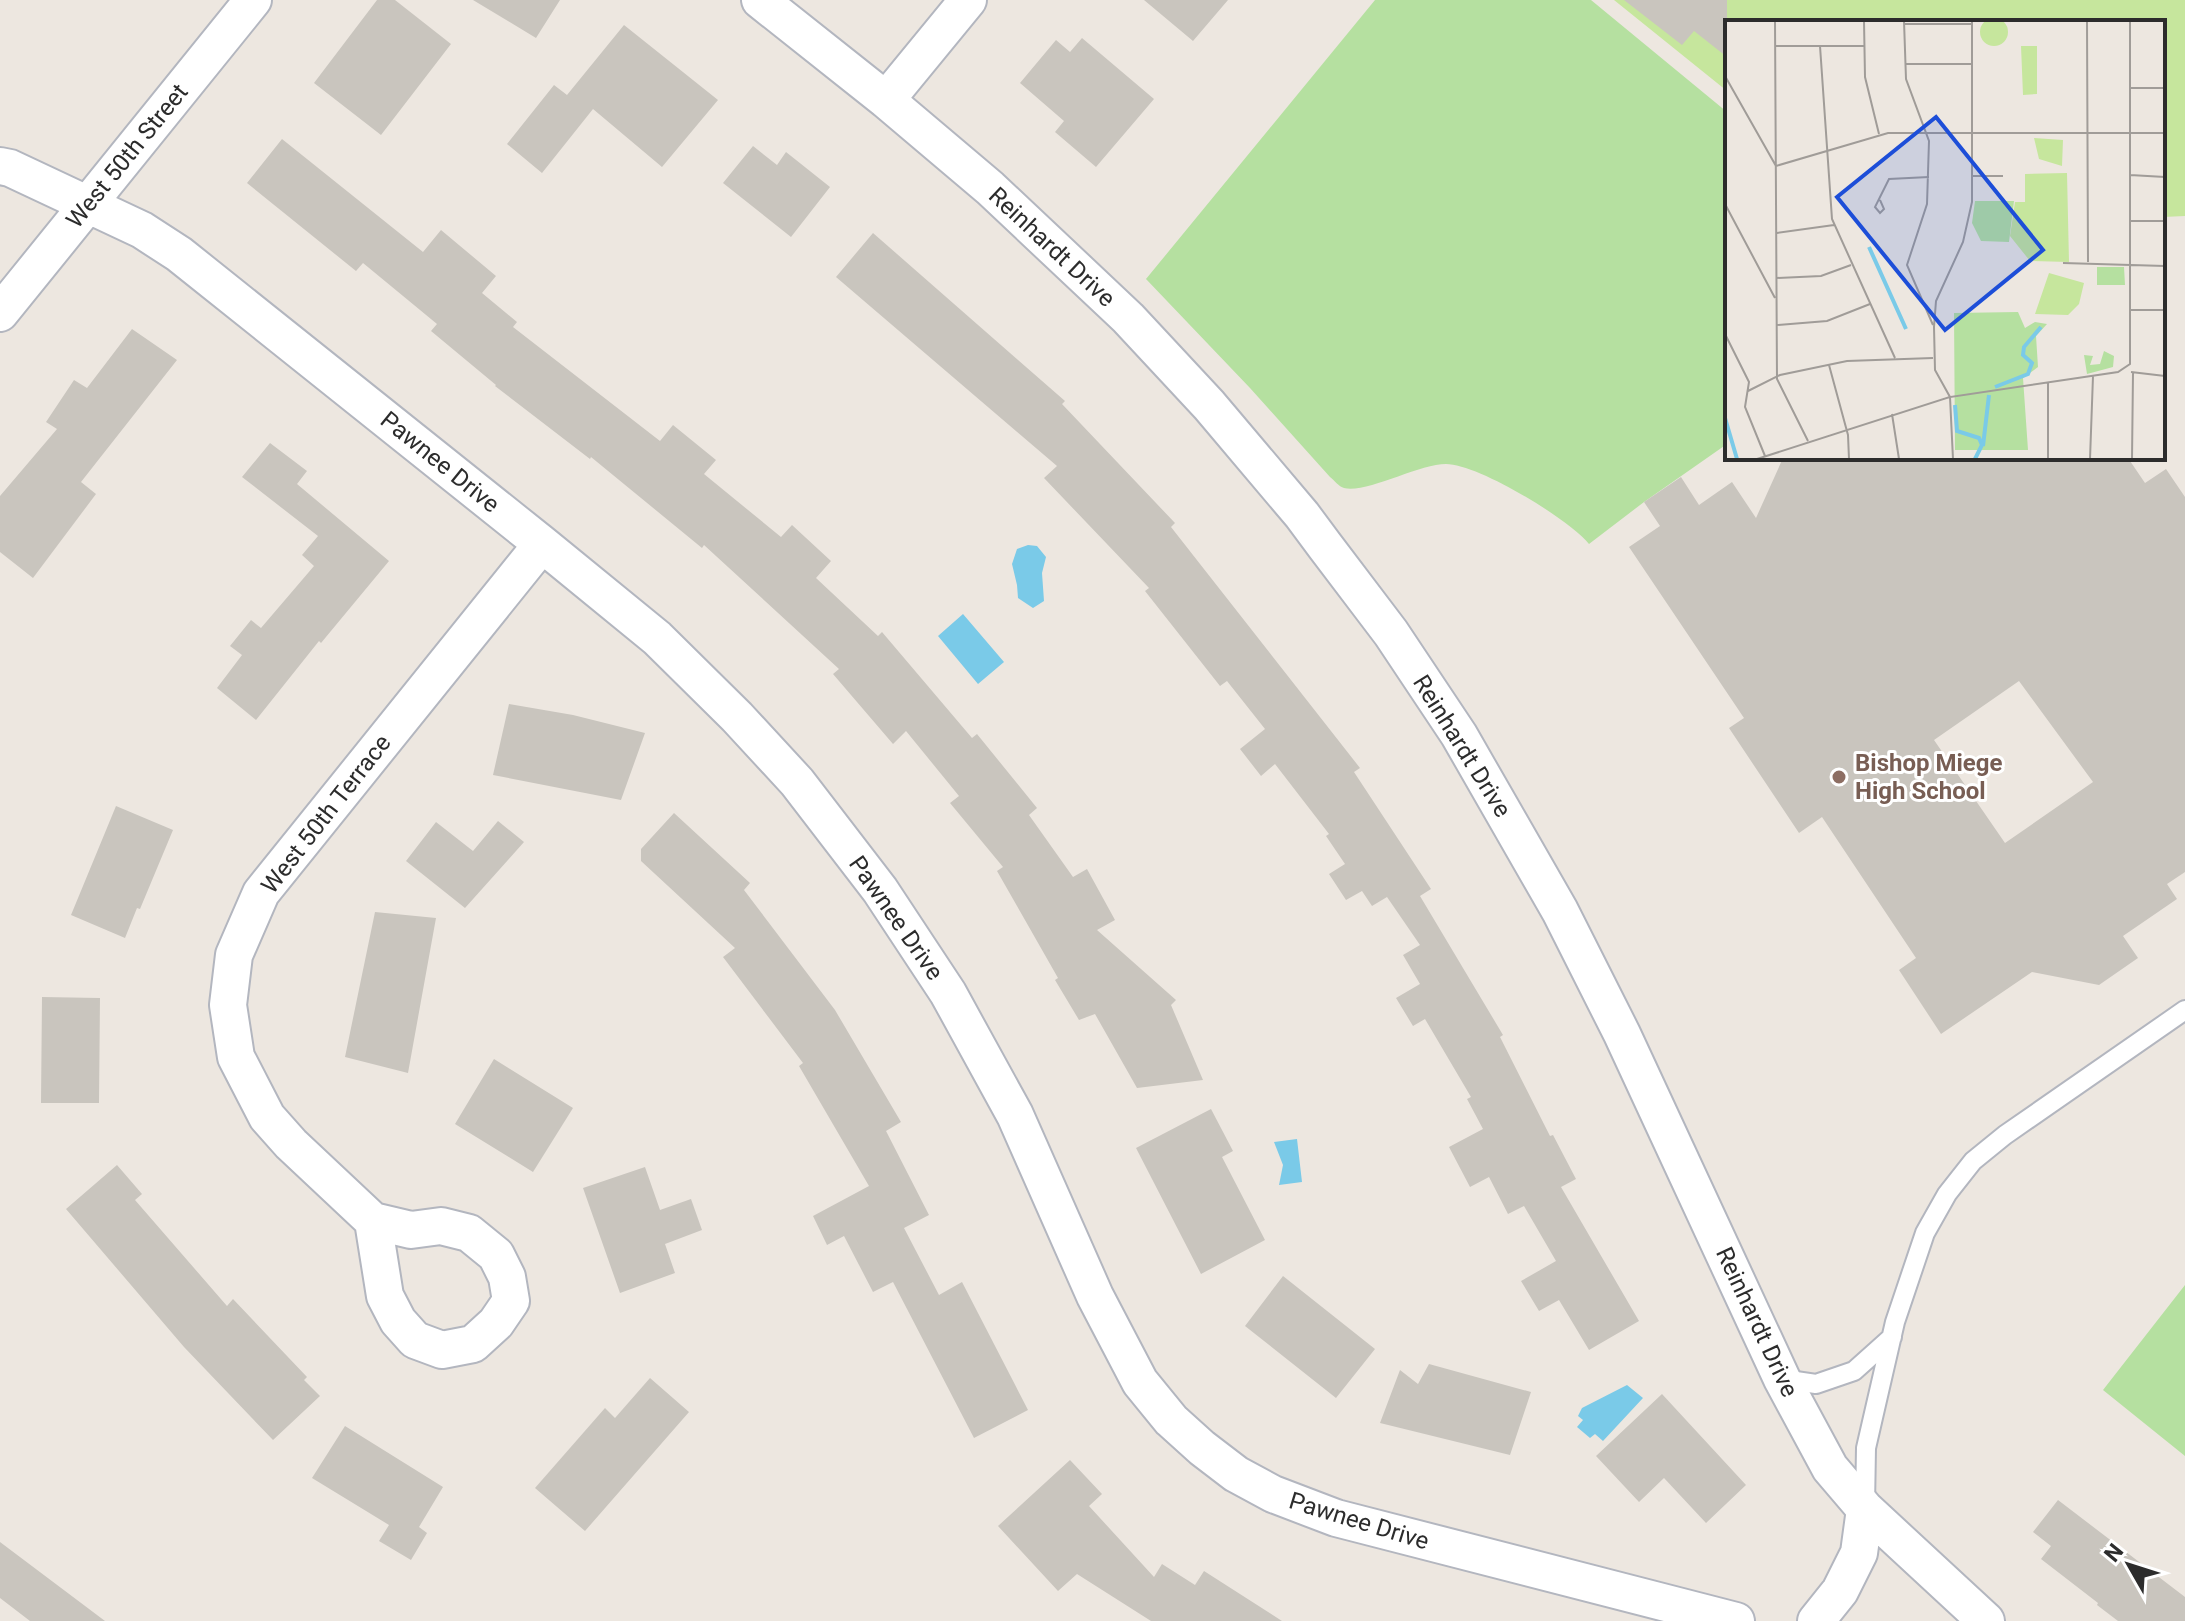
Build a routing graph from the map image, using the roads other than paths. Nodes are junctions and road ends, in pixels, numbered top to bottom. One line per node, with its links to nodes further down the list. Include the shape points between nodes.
1 (253, 0): 6 (street, West 50th Street)
2 (760, 0): 4 (street, Reinhardt Drive)
3 (968, 0): 4 (street)
4 (886, 100): 12 (street, Reinhardt Drive, via 990,188 1128,318 1302,515 1391,633 1459,735 1560,911)
5 (0, 166): 6 (street, Pawnee Drive)
6 (89, 204): 7 (street, West 50th Street); 8 (street, Pawnee Drive, via 179,254)
7 (0, 313)
8 (542, 544): 10 (street, West 50th Terrace, via 261,893 234,955 228,1005 236,1057 267,1117); 14 (street, Pawnee Drive, via 657,638 737,717 797,782 880,890 948,993 1015,1115 1095,1296 1140,1382 1202,1448 1273,1494 1336,1518)
9 (2185, 1010): 11 (lane, via 1973,1161 1925,1233)
10 (373, 1221)
11 (1892, 1337): 12 (lane, via 1854,1371 1816,1384); 13 (lane, via 1866,1448)
12 (1782, 1379): 13 (street, Reinhardt Drive, via 1830,1468)
13 (1865, 1509): 15 (street, via 1859,1553 1840,1591); 16 (street, Reinhardt Drive)
14 (1736, 1621)
15 (1816, 1621)
16 (1986, 1621)

